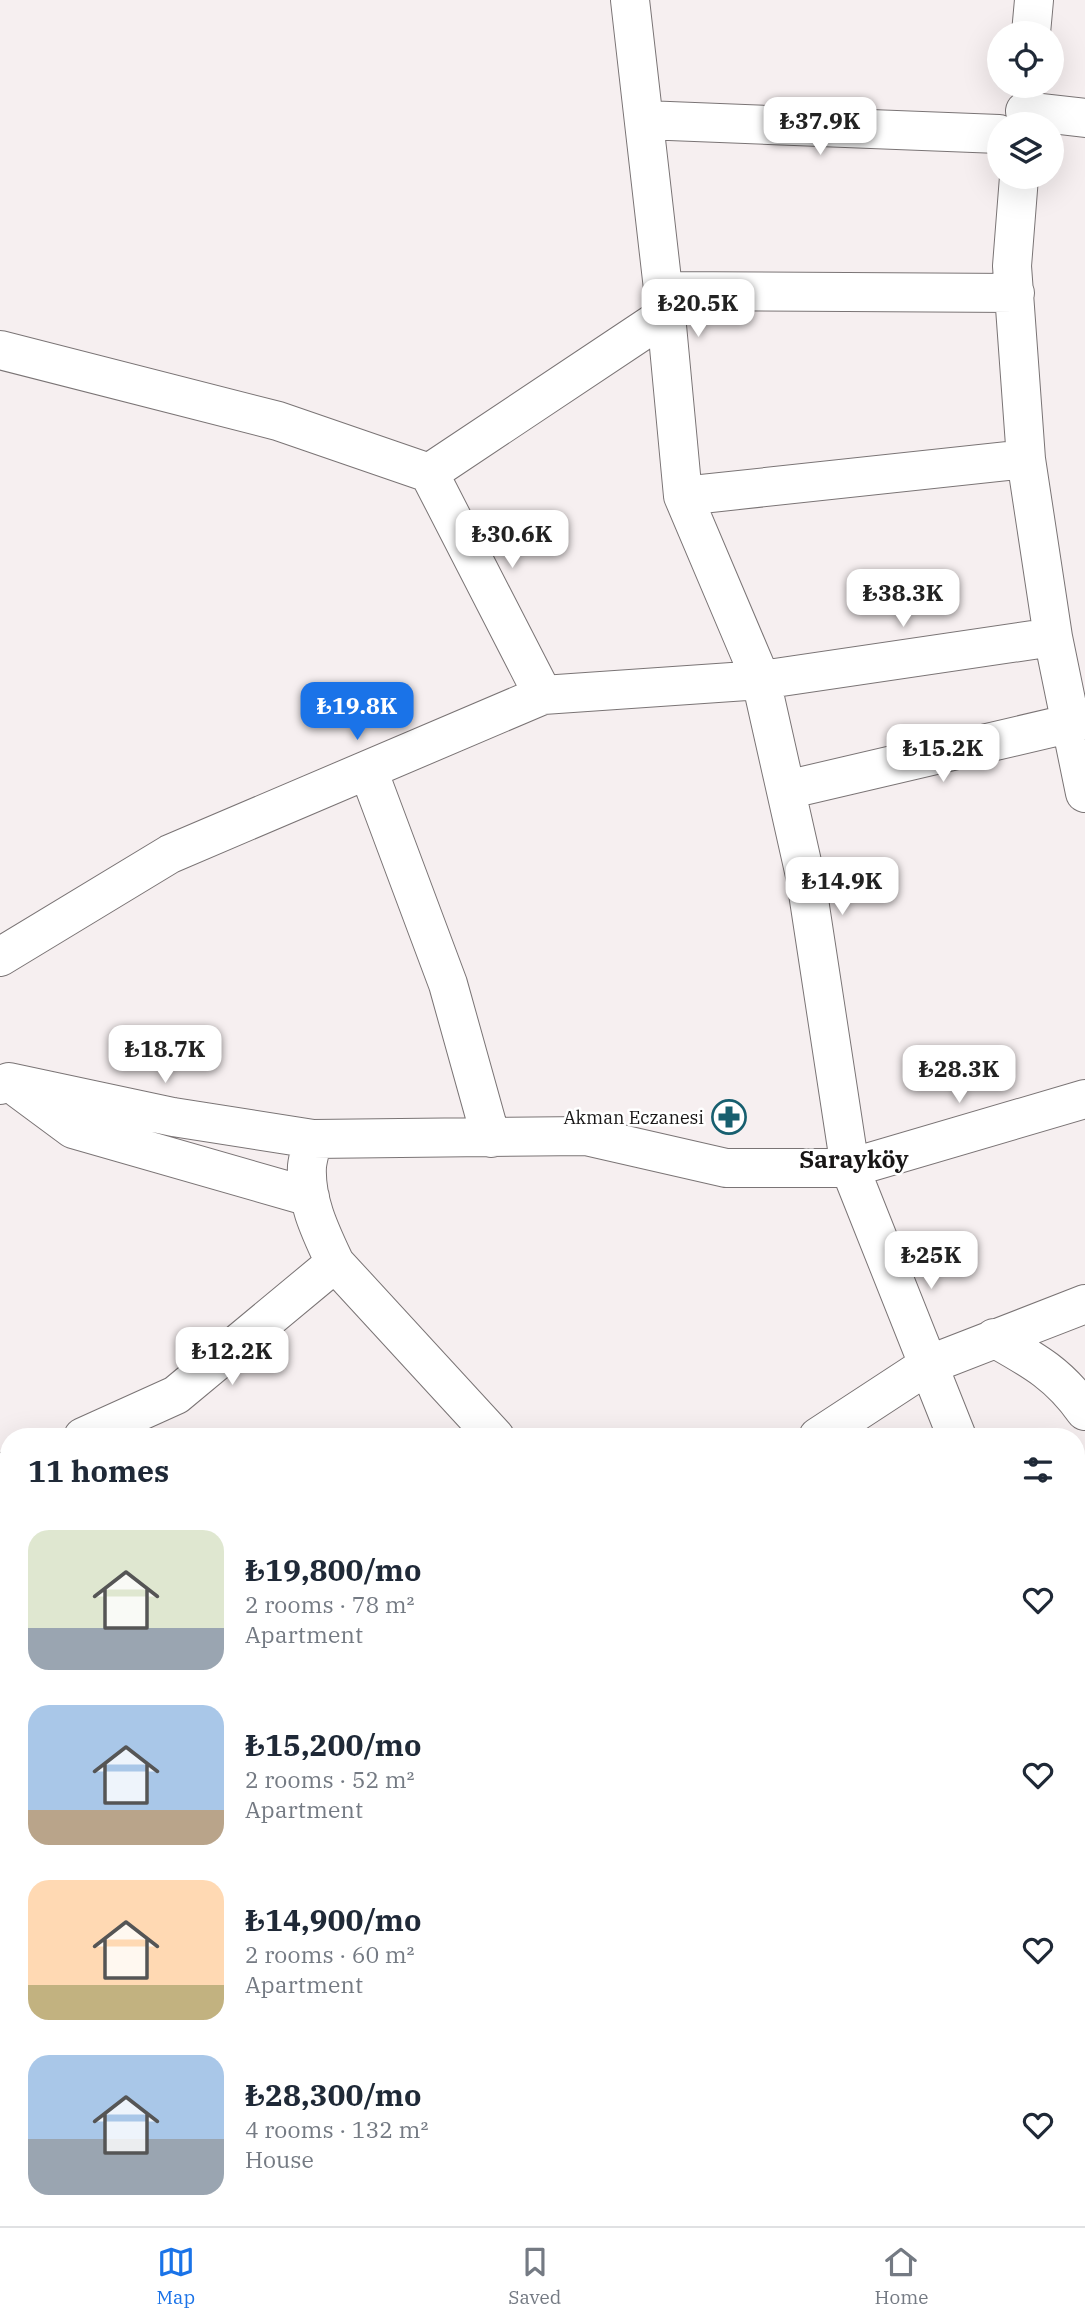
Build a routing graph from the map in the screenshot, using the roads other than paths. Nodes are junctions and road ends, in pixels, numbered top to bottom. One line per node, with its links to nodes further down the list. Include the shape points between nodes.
1 (630, 0): 7 (street)
2 (1034, 0): 3 (street)
3 (1032, 21)
4 (987, 115): 7 (street)
5 (1064, 117): 6 (street)
6 (1085, 118)
7 (644, 120): 10 (street)
8 (1018, 189): 9 (street)
9 (1014, 293): 10 (street); 12 (street)
10 (664, 303): 13 (street); 14 (street)
11 (0, 350): 13 (street, via 278,421)
12 (1026, 459): 14 (street); 15 (street)
13 (429, 473): 17 (street)
14 (683, 496): 16 (street)
15 (1053, 637): 16 (street); 18 (street)
16 (761, 680): 17 (street); 20 (street)
17 (542, 695): 19 (street)
18 (1078, 722): 20 (street); 21 (street)
19 (368, 770): 22 (street, via 170,854); 25 (street, via 448,984)
20 (786, 790): 27 (street, via 806,880)
21 (1085, 793)
22 (0, 957)
23 (3, 1078): 26 (street, via 173,1117); 28 (street, via 73,1129)
24 (1085, 1098): 27 (street)
25 (491, 1138): 26 (street); 27 (street, via 586,1136 726,1168)
26 (313, 1139): 28 (street, via 307,1166)
27 (850, 1168): 32 (street)
28 (310, 1197): 29 (street)
29 (335, 1263): 34 (street, via 176,1395); 35 (street)
30 (1085, 1304): 31 (street)
31 (994, 1338): 32 (street); 33 (street, via 1040,1364 1070,1389)
32 (928, 1365): 36 (street); 37 (street)
33 (1085, 1411)
34 (103, 1428)
35 (487, 1428)
36 (832, 1428)
37 (953, 1428)

